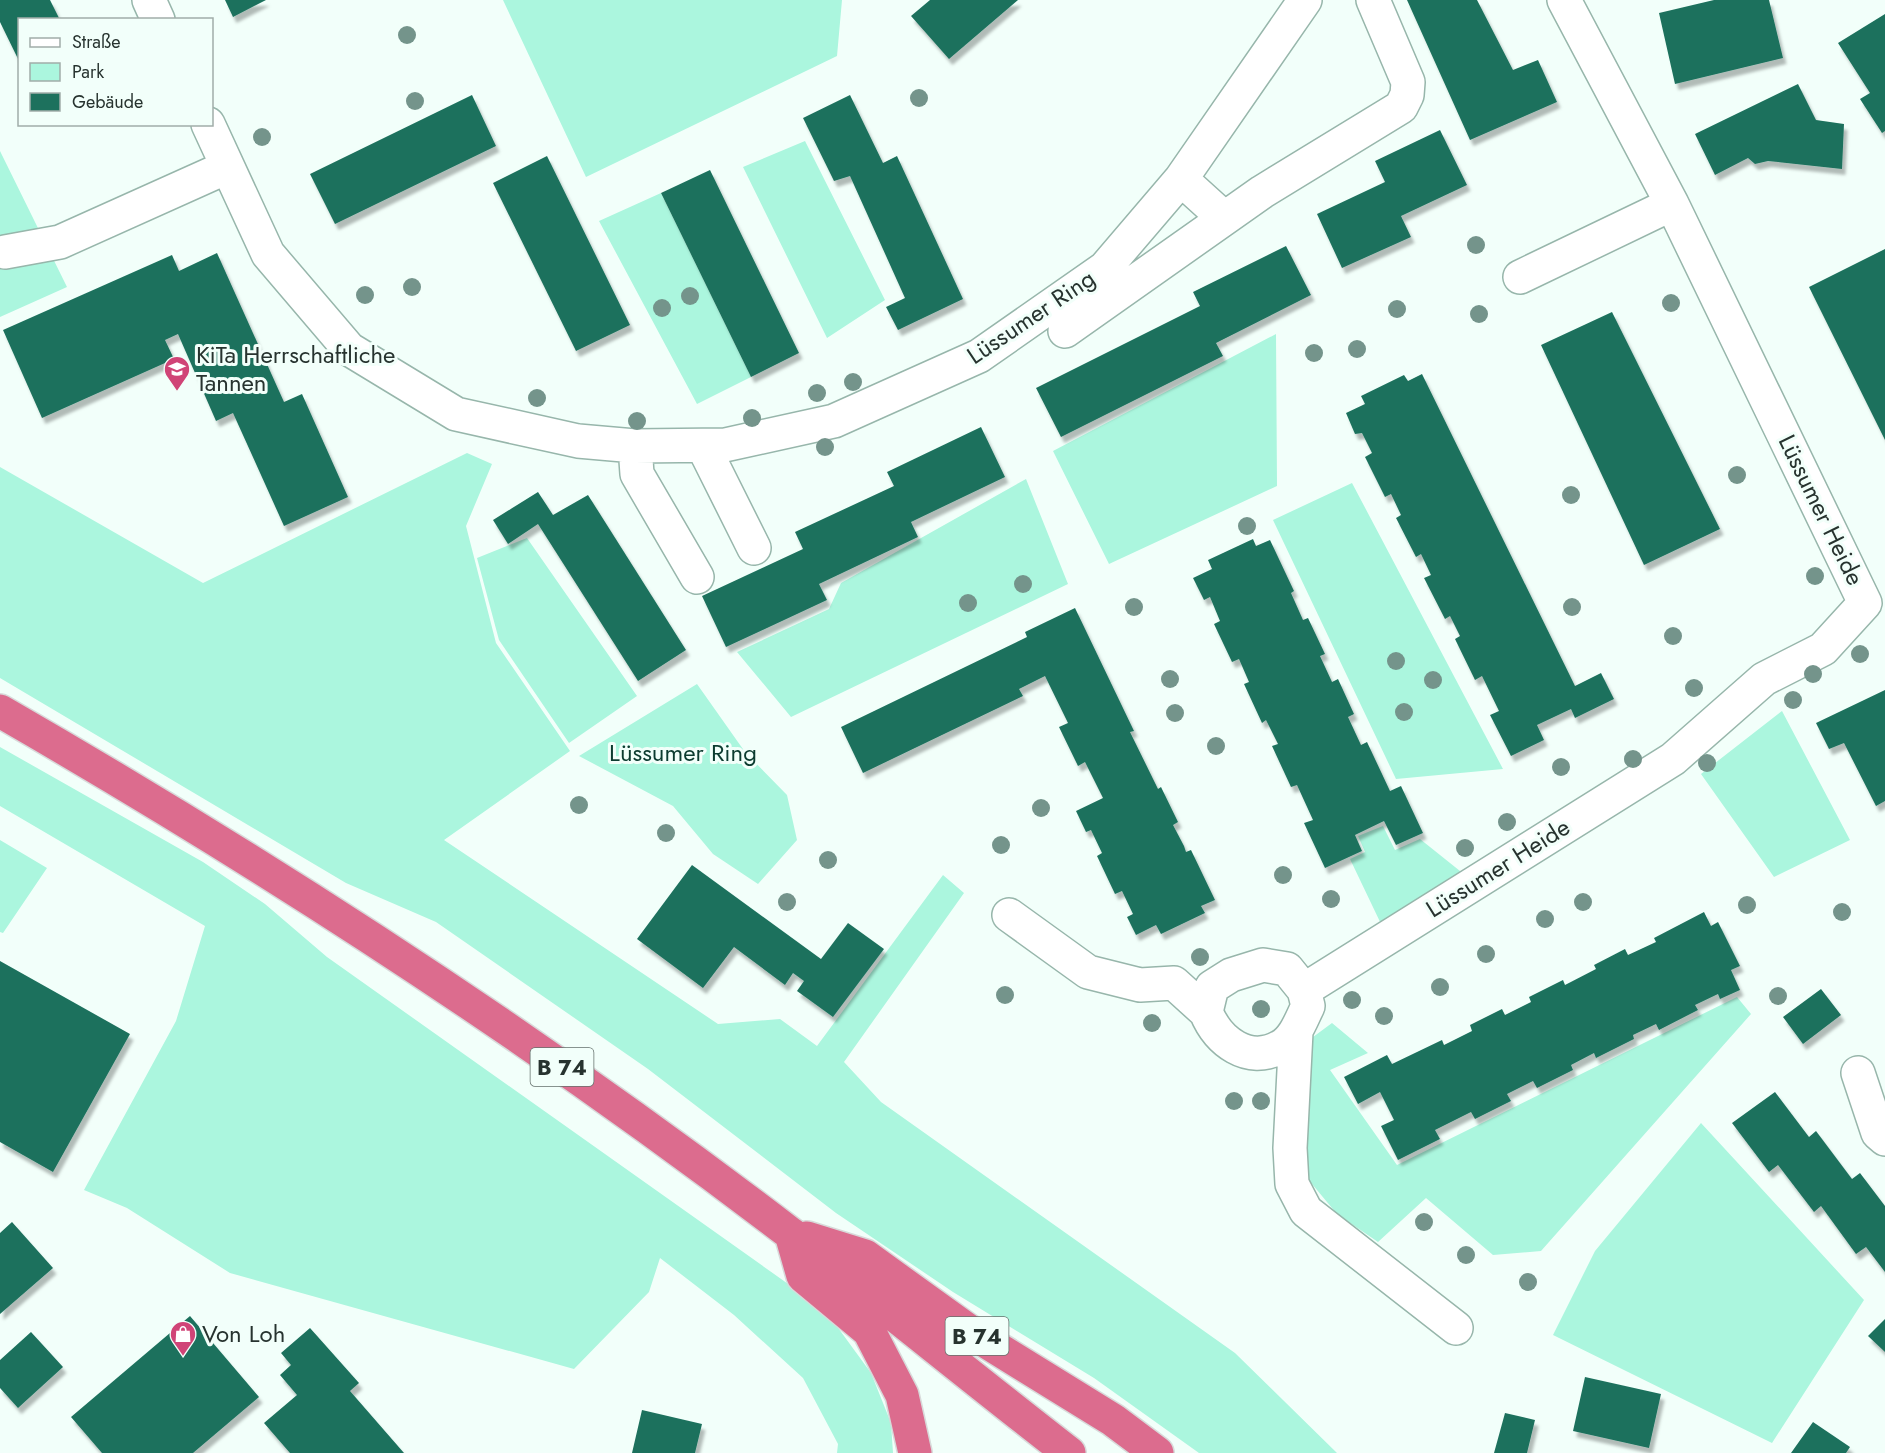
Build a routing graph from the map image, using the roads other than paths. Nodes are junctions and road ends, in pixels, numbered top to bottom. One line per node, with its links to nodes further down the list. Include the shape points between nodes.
1 (149, 0): 5 (street)
2 (1373, 0): 10 (street, via 1408,82 1401,106)
3 (1564, 0): 9 (street, Lüssumer Heide)
4 (1295, 4): 8 (street, Lüssumer Ring)
5 (157, 18)
6 (208, 126): 7 (street, Lüssumer Ring)
7 (227, 167): 11 (street, via 60,242); 14 (street, Lüssumer Ring, via 268,254 349,349 456,414 578,441)
8 (1181, 179): 10 (street); 15 (street, Lüssumer Ring, via 1105,268 979,356 834,421)
9 (1672, 204): 12 (street); 20 (street, Lüssumer Heide, via 1865,603 1823,649 1764,679 1672,759)
10 (1224, 218): 13 (street)
11 (4, 252)
12 (1520, 277)
13 (1065, 331)
14 (635, 446): 15 (street, Lüssumer Ring); 17 (street, via 637,474)
15 (714, 446): 16 (street)
16 (762, 544)
17 (697, 577)
18 (0, 711): 25 (highway, B 74, via 153,799 327,909 560,1066)
19 (1009, 915): 21 (street, via 1088,972 1140,985 1174,983)
20 (1304, 990): 21 (street, via 1287,969 1263,965 1231,975 1212,987); 22 (street, via 1308,1006)
21 (1206, 1012): 22 (street, via 1222,1037 1239,1051 1260,1054 1281,1047)
22 (1296, 1032): 26 (street, via 1292,1184 1306,1212)
23 (1858, 1073): 24 (street, via 1878,1133)
24 (1885, 1139)
25 (791, 1234): 27 (highway, B 74); 28 (highway, via 803,1276 869,1331 902,1395); 31 (highway, B 74, via 865,1256 969,1331 1113,1420)
26 (1456, 1328)
27 (975, 1380): 29 (highway, B 74); 30 (highway, B 74)
28 (915, 1453)
29 (1054, 1453)
30 (1069, 1453)
31 (1157, 1453)

